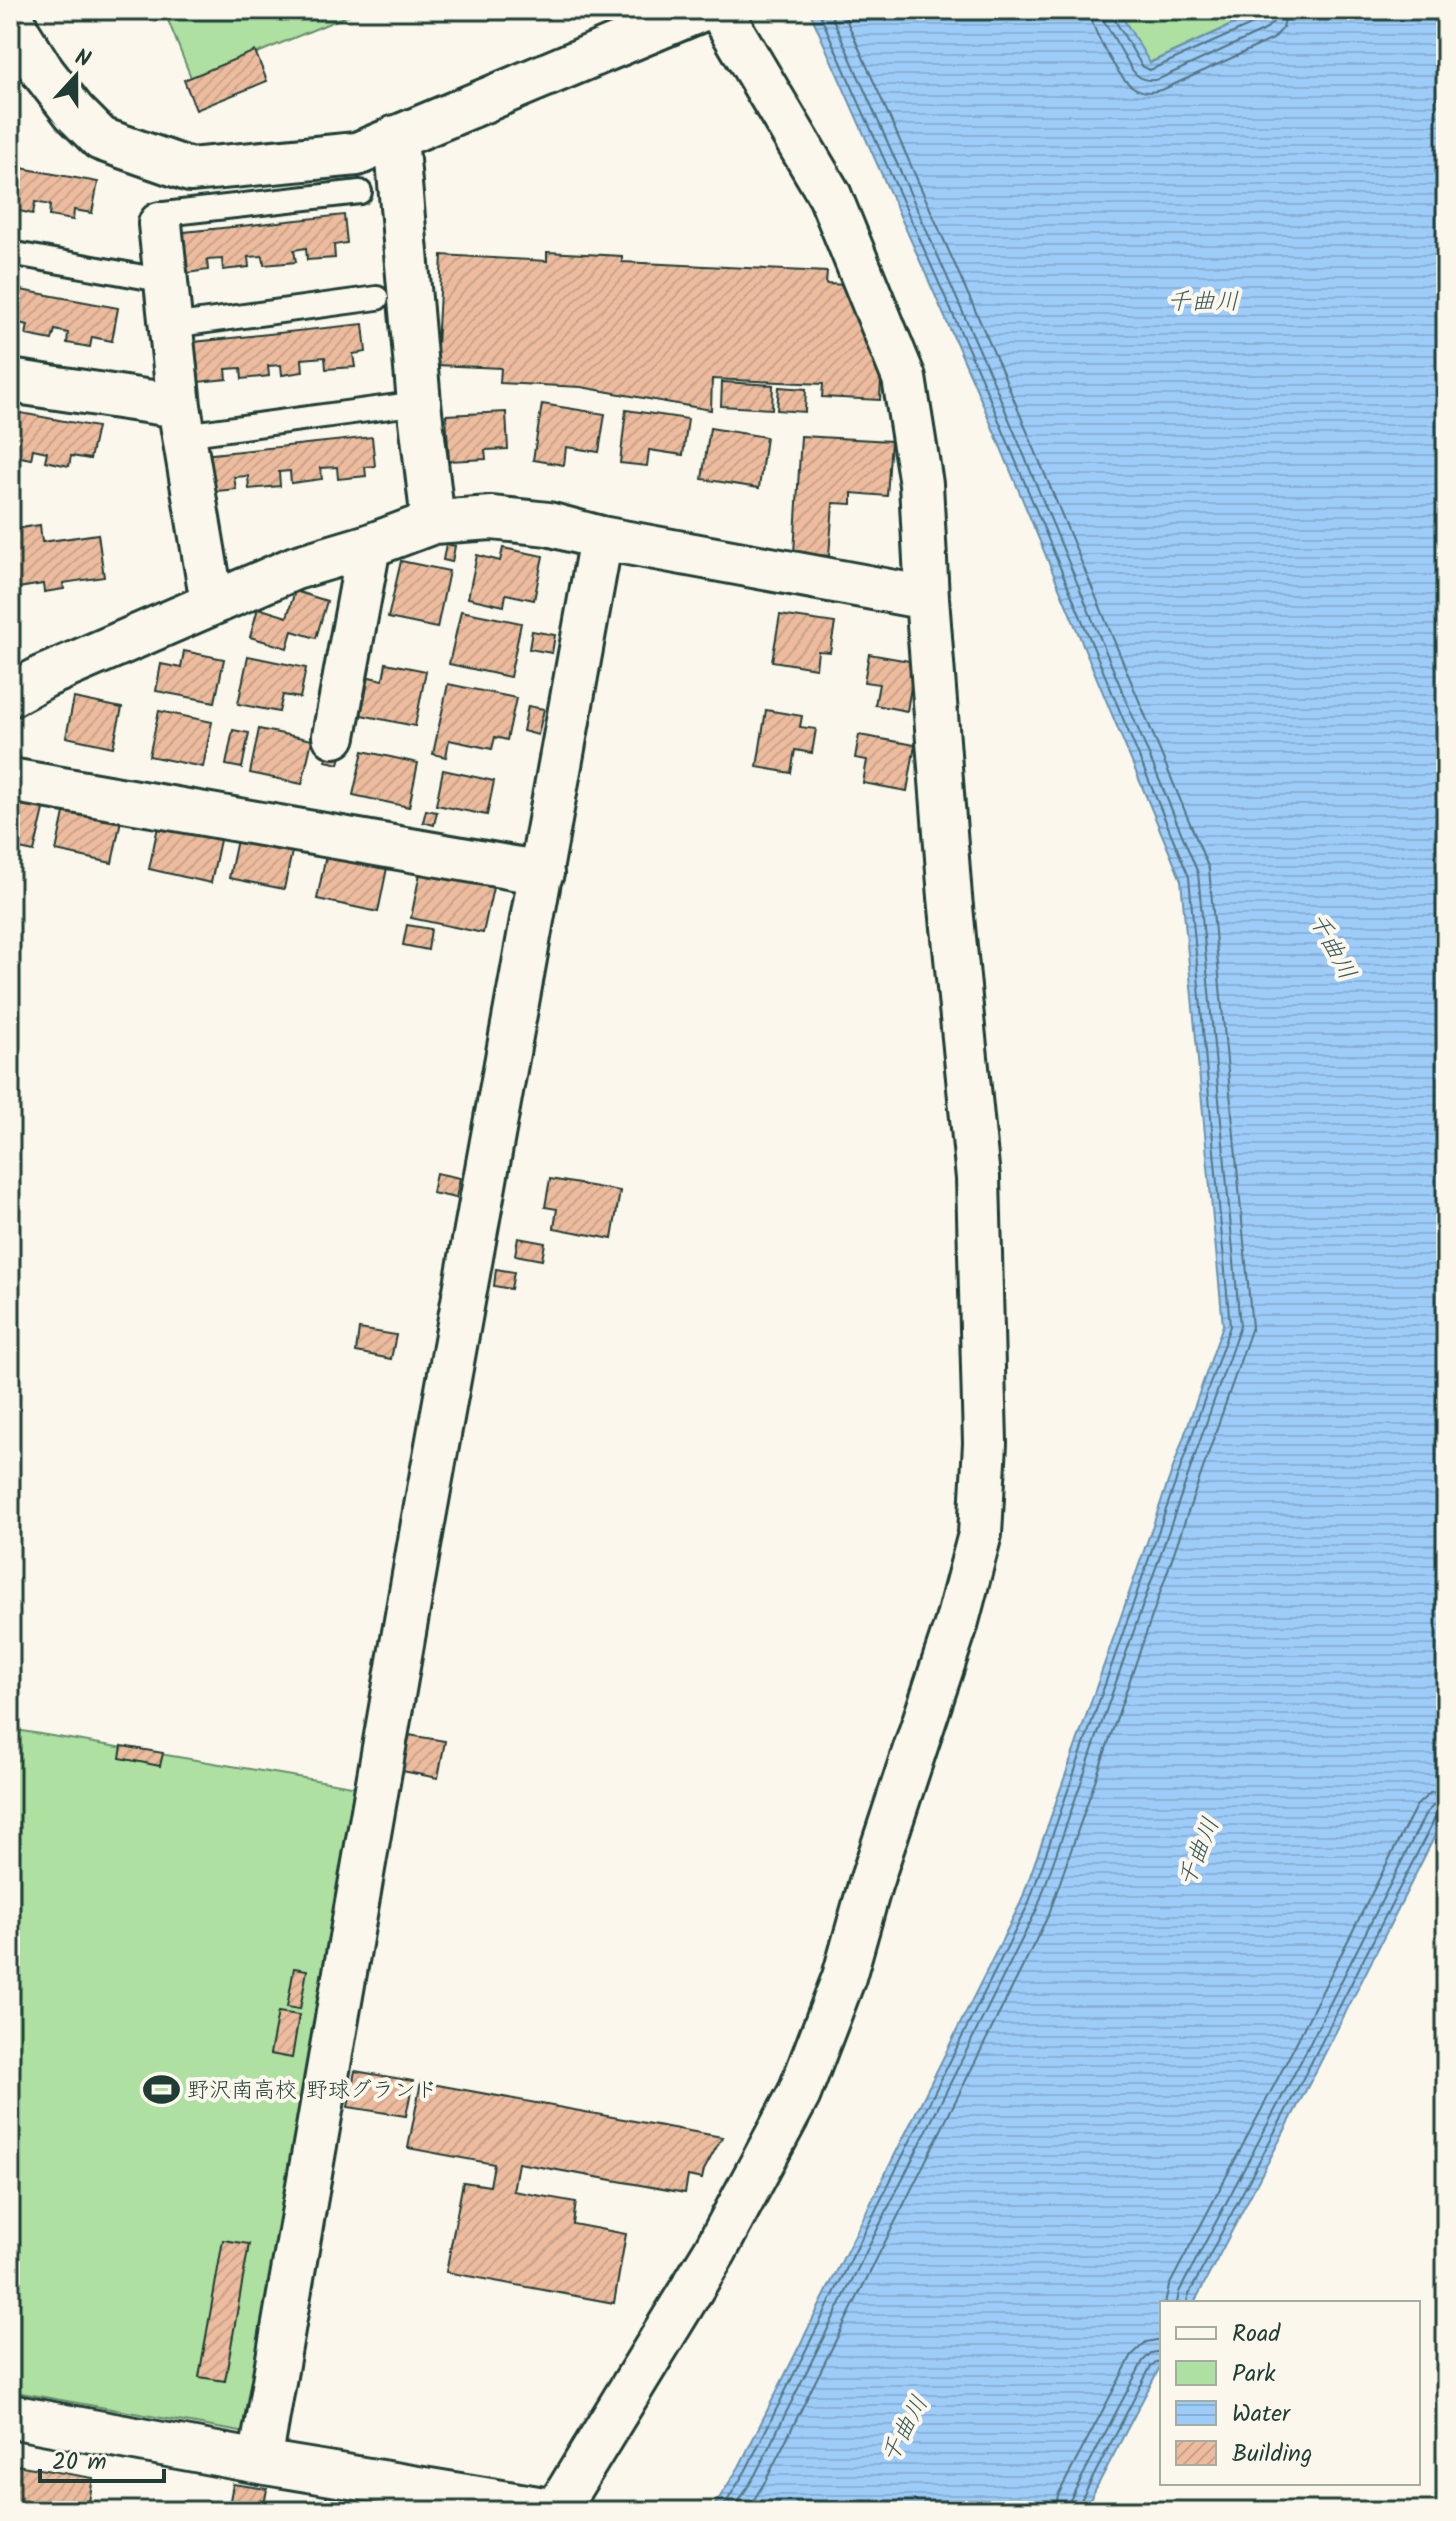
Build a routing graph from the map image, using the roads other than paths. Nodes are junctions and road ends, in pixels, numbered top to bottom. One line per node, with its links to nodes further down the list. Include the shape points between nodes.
1 (10, 10): 4 (street, via 43,72 101,139 190,170 357,154)
2 (701, 10): 4 (street)
3 (720, 10): 17 (street, via 830,196 904,378 921,484)
4 (396, 137): 12 (street)
5 (360, 192): 6 (lane, via 164,214)
6 (160, 224): 8 (street)
7 (10, 253): 8 (lane)
8 (166, 281): 10 (street)
9 (377, 298): 10 (lane)
10 (171, 326): 13 (street)
11 (10, 381): 13 (street)
12 (419, 403): 13 (lane); 14 (street)
13 (182, 420): 18 (street)
14 (433, 522): 15 (street, via 492,518 548,524); 16 (street)
15 (601, 538): 17 (street); 22 (street)
16 (369, 546): 18 (street, via 295,568); 20 (street)
17 (927, 598): 25 (street, via 978,1178 985,1443 980,1534 844,1977 799,2094 715,2251)
18 (212, 602): 19 (street)
19 (10, 695)
20 (334, 736)
21 (10, 780): 22 (street)
22 (542, 873): 24 (street)
23 (10, 2416): 24 (street)
24 (260, 2462): 25 (street)
25 (556, 2511)

